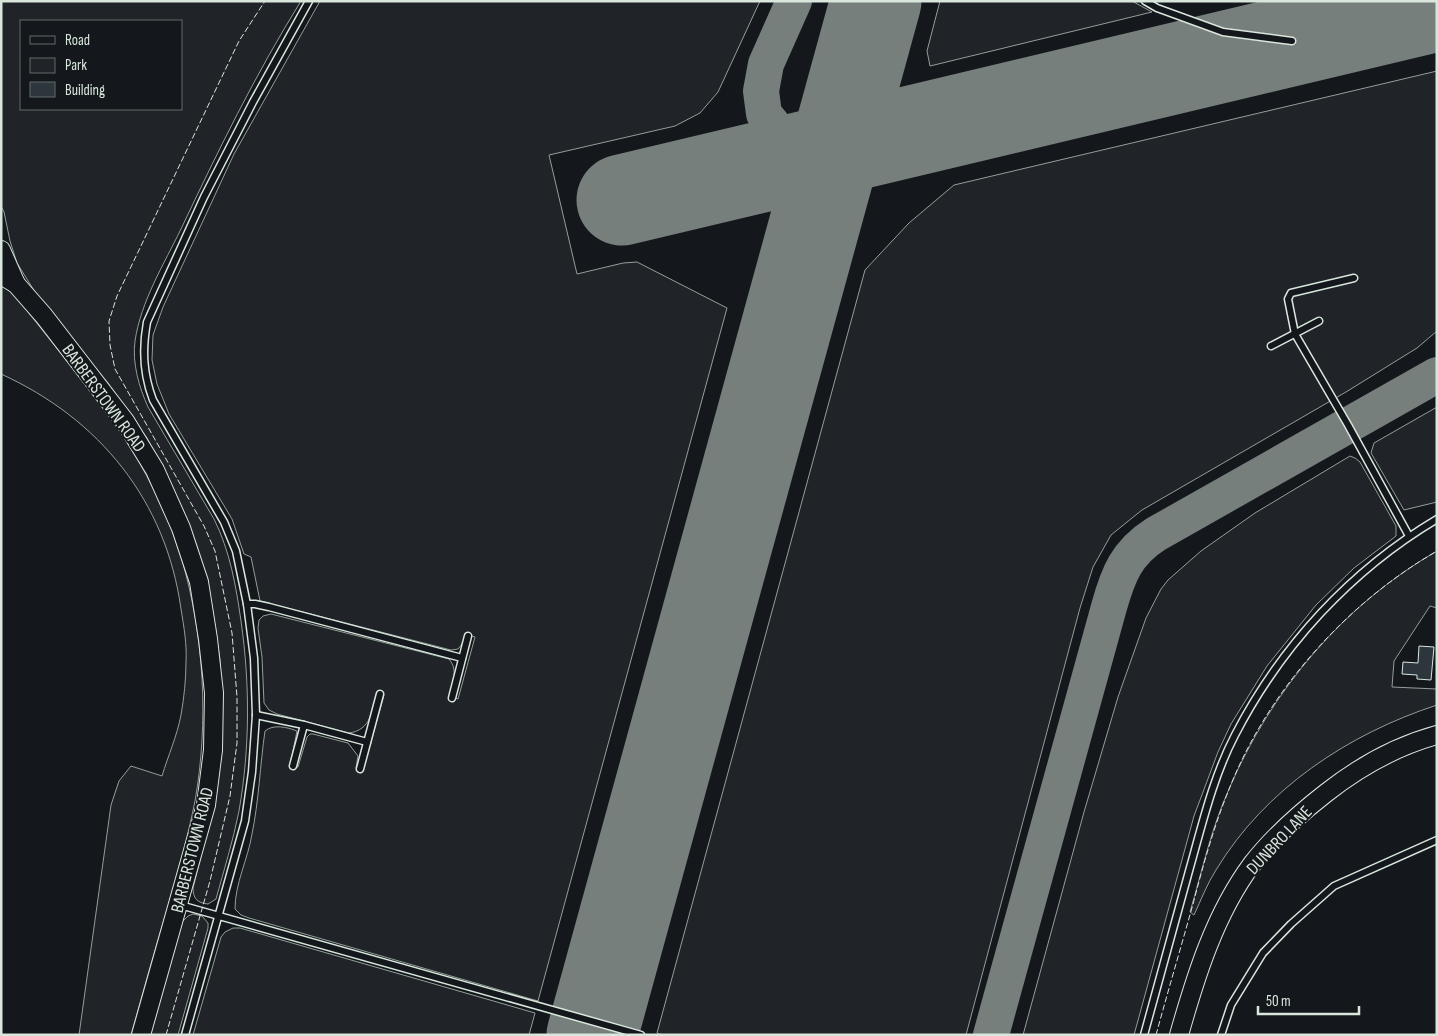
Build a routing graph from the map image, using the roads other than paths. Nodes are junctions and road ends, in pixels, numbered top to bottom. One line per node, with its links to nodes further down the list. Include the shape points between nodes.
1 (310, 1): 13 (lane, via 252,102 204,197 147,322 144,340 147,384 153,400 224,522 236,551)
2 (1145, 1): 3 (lane, via 1223,32)
3 (1292, 41)
4 (1, 250): 7 (main road)
5 (1, 276): 7 (main road, BARBERSTOWN ROAD)
6 (1354, 278): 9 (lane, via 1291,293 1288,299)
7 (16, 284): 25 (main road, BARBERSTOWN ROAD, via 125,421 154,470 182,528 199,582 214,692 213,750 206,805)
8 (1319, 321): 9 (lane)
9 (1295, 334): 10 (lane); 12 (lane)
10 (1271, 346)
11 (1437, 519): 12 (lane)
12 (1409, 536): 30 (lane, via 1364,570 1301,635 1262,689 1235,735 1211,793)
13 (247, 604): 15 (lane); 18 (lane, via 254,658)
14 (468, 636): 15 (lane)
15 (462, 658): 17 (lane)
16 (380, 694): 21 (lane)
17 (452, 698)
18 (256, 715): 19 (lane); 26 (lane, via 245,821)
19 (304, 725): 21 (lane); 22 (lane)
20 (1437, 734): 31 (main road, DUNBRO LANE, via 1419,739 1348,776 1296,816 1252,864 1224,910 1203,957)
21 (367, 742): 23 (lane)
22 (293, 766)
23 (360, 768)
24 (1437, 840): 32 (lane, via 1334,886 1291,924 1263,953 1230,1005)
25 (179, 905): 26 (lane); 27 (main road, BARBERSTOWN ROAD)
26 (220, 916): 28 (lane); 29 (lane)
27 (141, 1035)
28 (185, 1035)
29 (641, 1035)
30 (1144, 1035)
31 (1179, 1035)
32 (1221, 1035)

